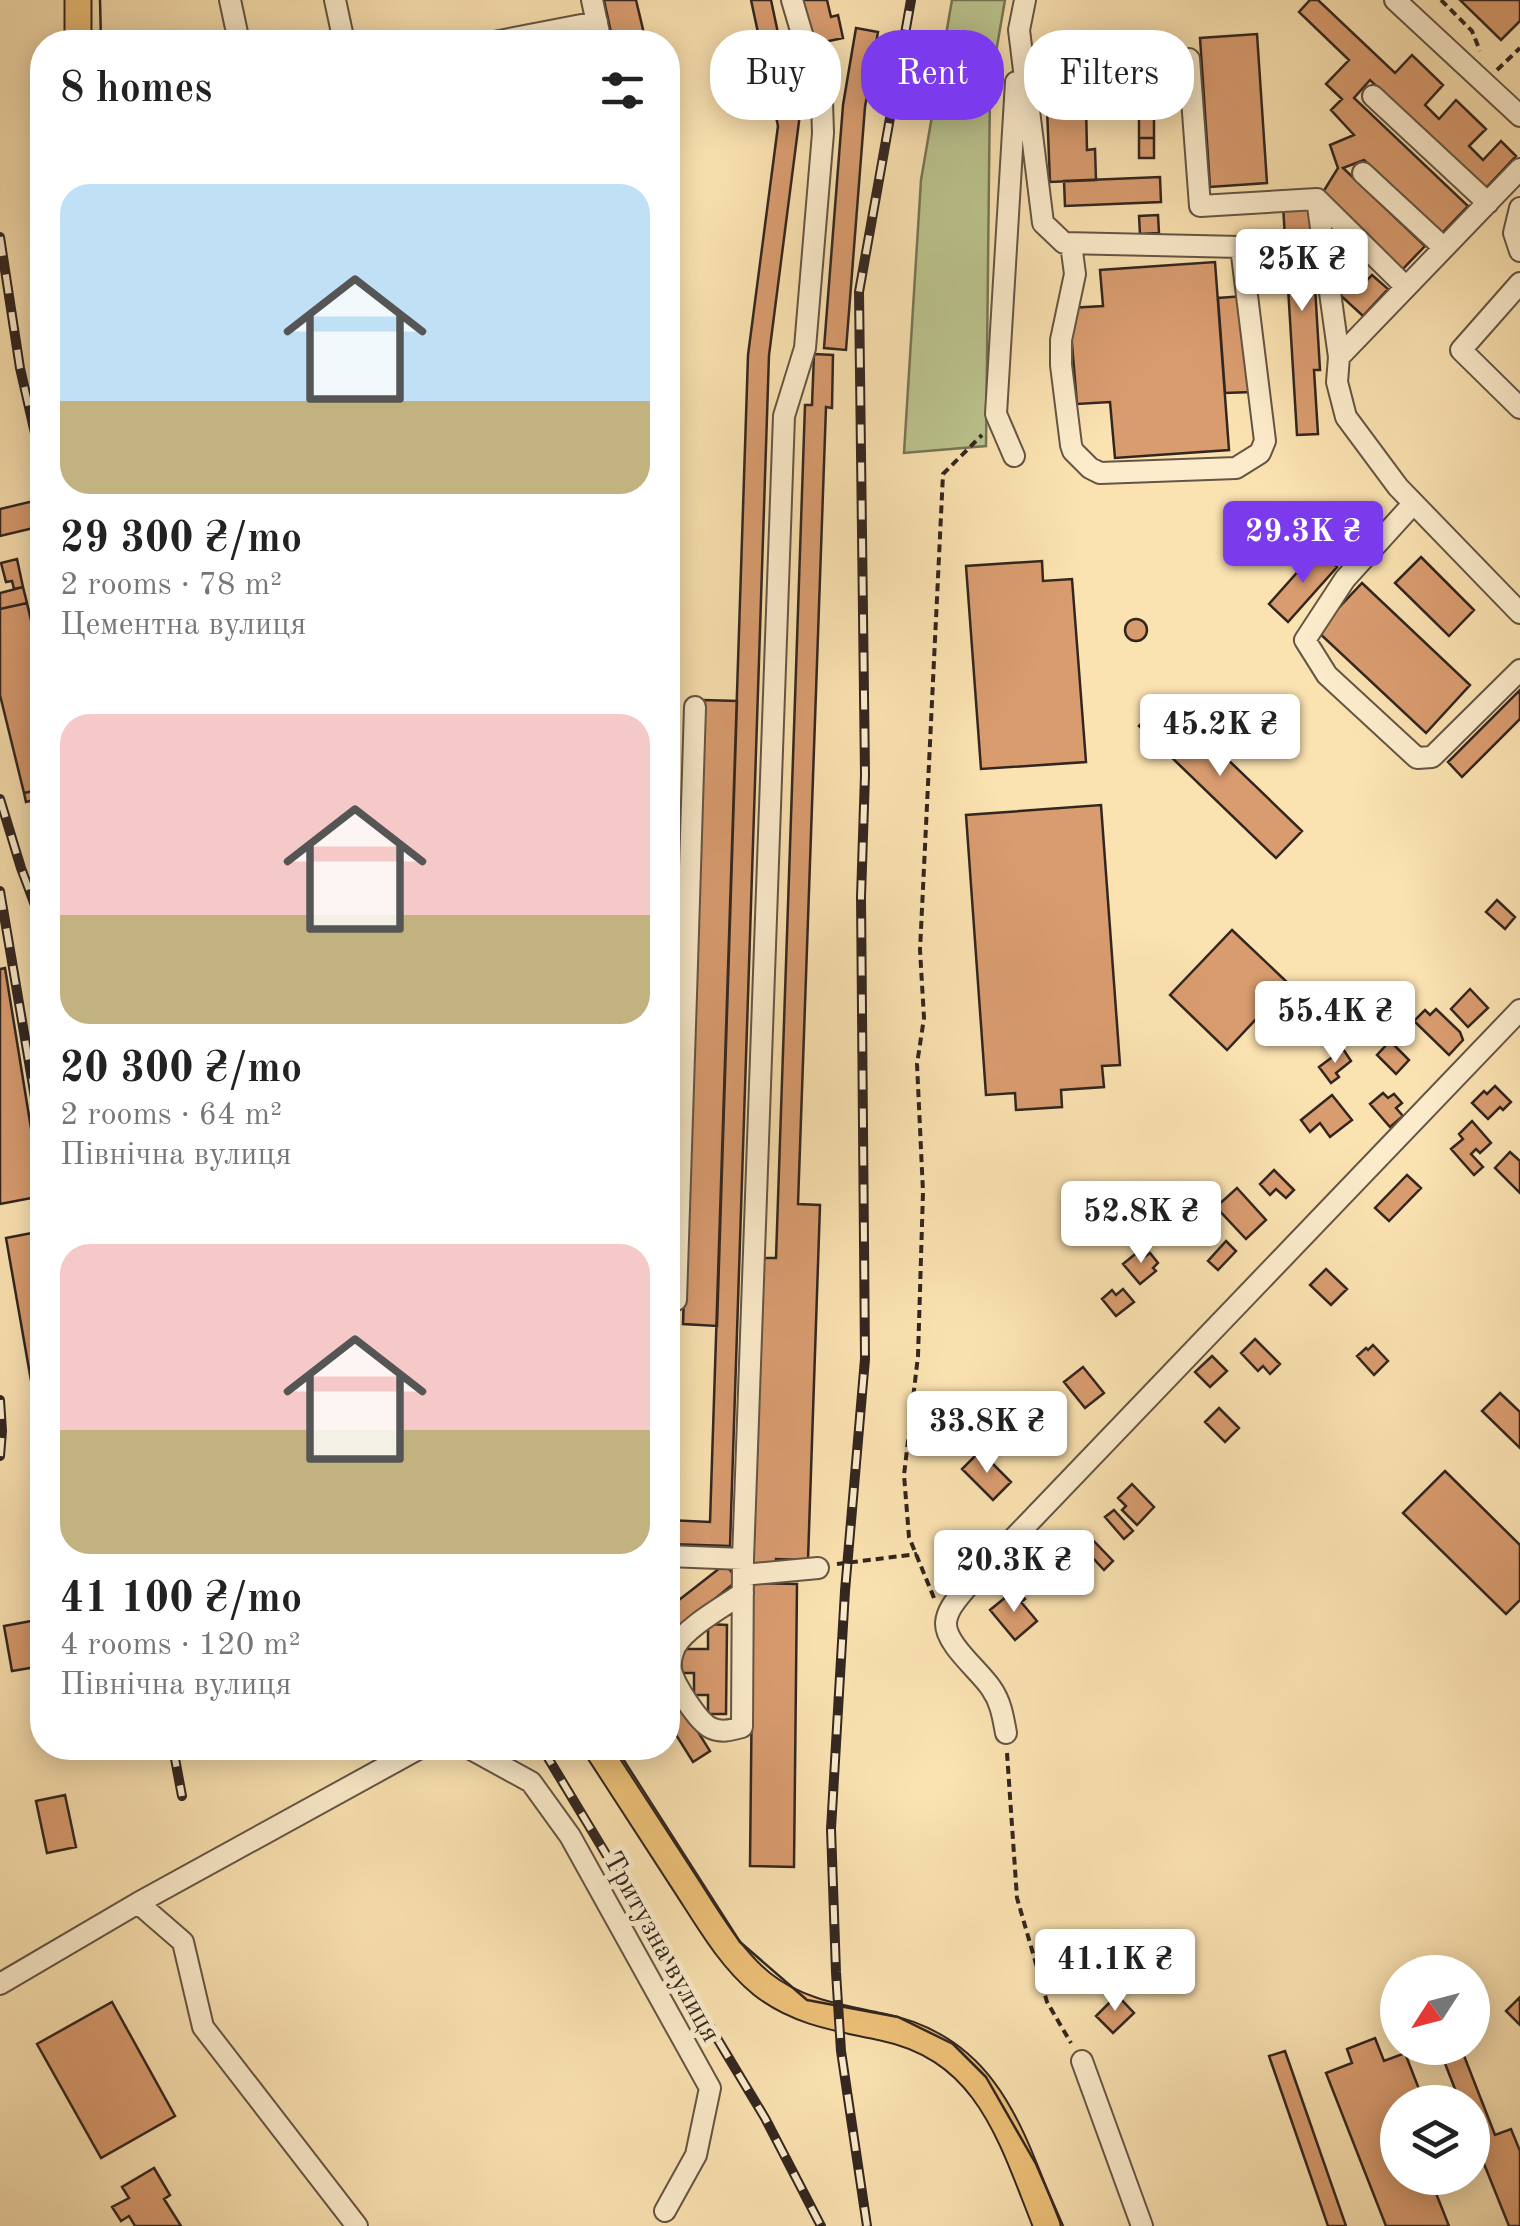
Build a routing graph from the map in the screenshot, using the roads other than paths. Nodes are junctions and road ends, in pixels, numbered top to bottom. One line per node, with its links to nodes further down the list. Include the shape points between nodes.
1 (78, 0): 8 (main road)
2 (230, 0): 9 (street)
3 (335, 0): 10 (street)
4 (592, 0): 11 (street)
5 (792, 0): 37 (street, via 822,102 822,133 805,348 784,416)
6 (1026, 0): 12 (street)
7 (1395, 0): 14 (street)
8 (78, 30)
9 (236, 30)
10 (341, 30)
11 (598, 30)
12 (1019, 30): 21 (street, via 1043,224); 28 (street, via 996,414)
13 (1374, 96): 19 (street)
14 (1520, 116)
15 (1194, 120): 18 (street, via 1200,206)
16 (1520, 170): 19 (street)
17 (1363, 172): 22 (street)
18 (1318, 199): 25 (street); 26 (street)
19 (1488, 203): 22 (street)
20 (1520, 208): 23 (street, via 1514,233)
21 (1071, 244): 21 (street, via 1241,247 1266,441 1260,454 1236,468 1100,473 1073,451 1060,365 1075,274)
22 (1444, 248): 25 (street)
23 (1520, 251)
24 (1520, 282): 27 (street, via 1462,350)
25 (1406, 287): 26 (street)
26 (1339, 357): 29 (street, via 1346,417)
27 (1520, 408)
28 (1014, 456)
29 (1413, 504): 30 (street); 31 (street, via 1345,579 1305,640 1327,674 1417,758 1432,758)
30 (1520, 614)
31 (1520, 670)
32 (695, 707): 33 (street)
33 (680, 919)
34 (1520, 1010): 40 (street, via 952,1607 946,1625 952,1642 990,1686)
35 (680, 1559): 37 (street)
36 (818, 1568): 37 (street)
37 (743, 1575): 38 (street); 39 (street, via 742,1727 711,1728)
38 (680, 1641)
39 (680, 1689)
40 (1006, 1734)
41 (398, 1760): 44 (street)
42 (491, 1760): 47 (street, Тритузна вулиця, via 531,1782 570,1836 710,2088 696,2155)
43 (605, 1760): 49 (main road, via 712,1926 761,1983 813,2012 902,2031 961,2064 1008,2128)
44 (138, 1903): 45 (street); 48 (street, via 183,1942 203,2027)
45 (0, 1984)
46 (1082, 2061): 50 (street)
47 (666, 2211)
48 (357, 2226)
49 (1047, 2226)
50 (1142, 2226)

